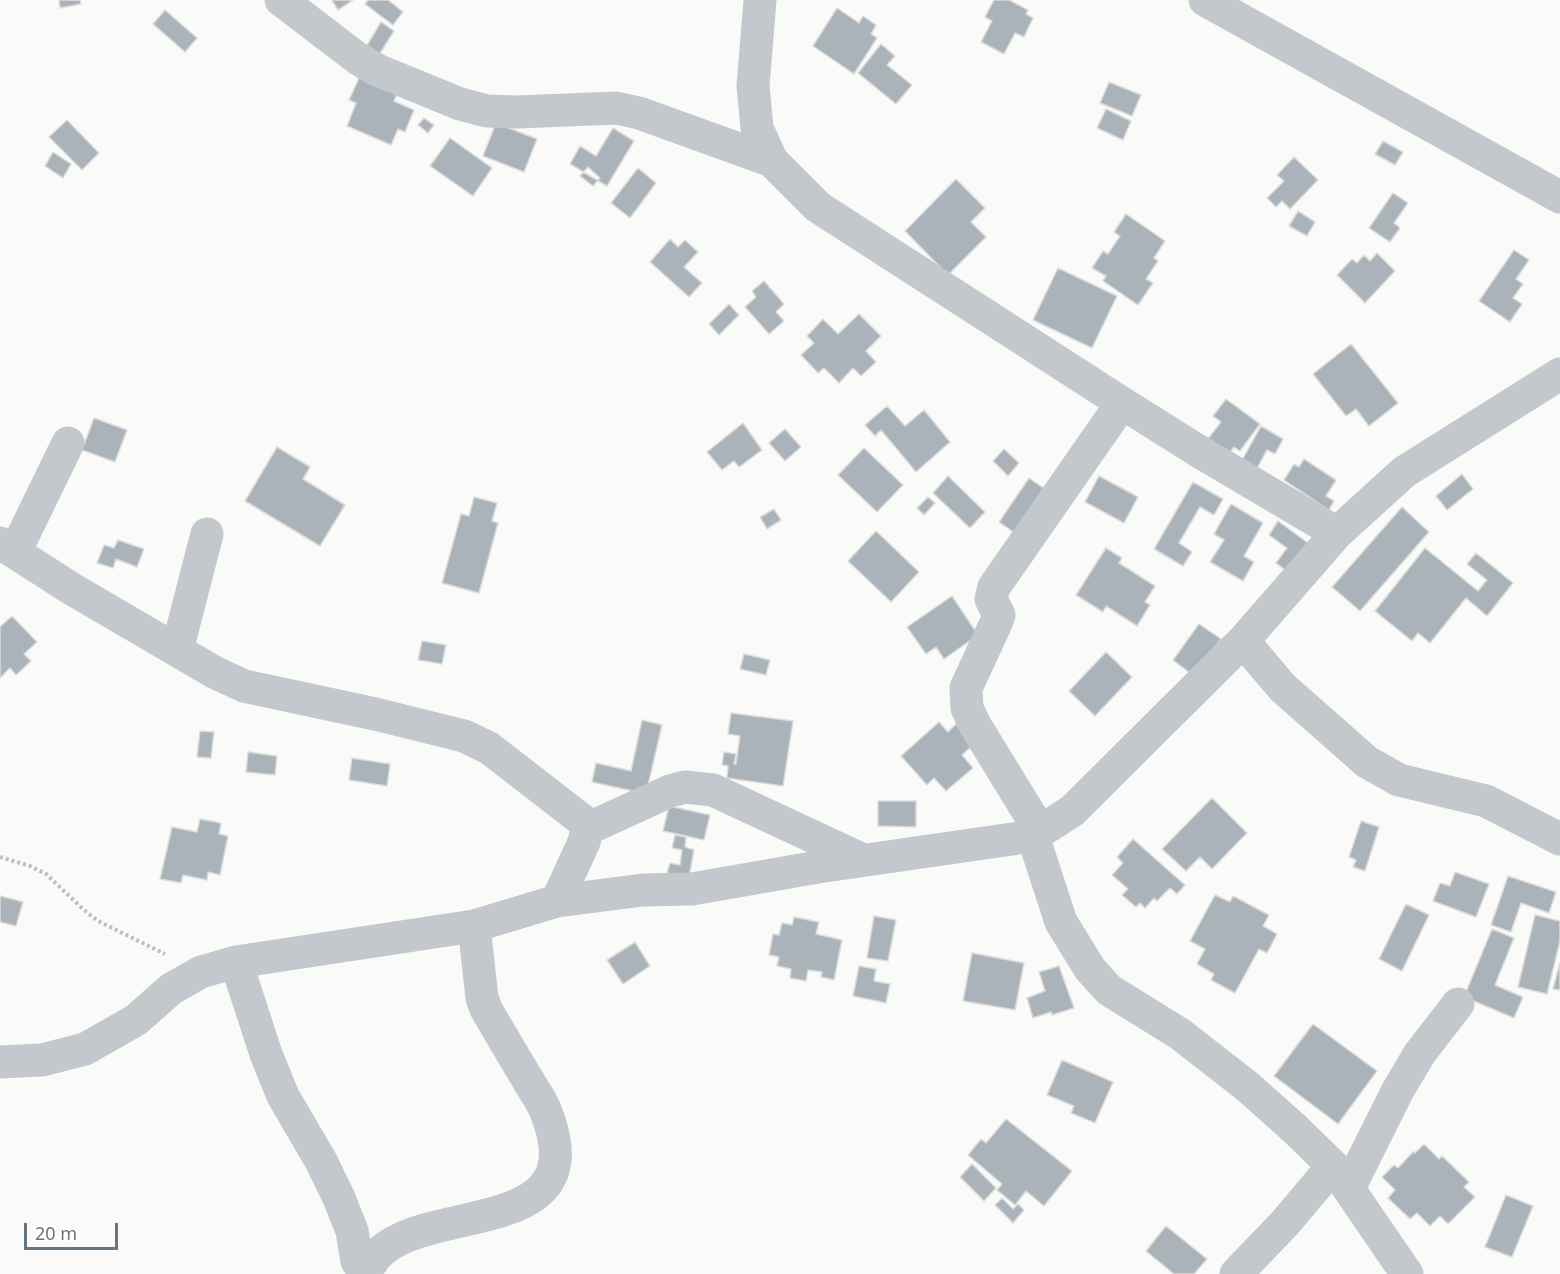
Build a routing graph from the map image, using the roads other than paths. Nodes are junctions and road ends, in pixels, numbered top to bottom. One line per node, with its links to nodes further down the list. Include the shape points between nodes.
1 (281, 0): 4 (street, via 377,70 460,104 487,111 517,112 616,108)
2 (760, 0): 4 (street, via 753,86 757,128)
3 (1204, 0): 5 (street)
4 (772, 161): 7 (street, via 818,207)
5 (1560, 196)
6 (1560, 374): 9 (street, via 1404,472)
7 (1122, 403): 9 (street); 15 (street, via 994,586 991,599 999,615 966,688 967,708 975,725)
8 (68, 443): 11 (street)
9 (1337, 533): 12 (street)
10 (207, 534): 13 (street)
11 (8, 548): 13 (street)
12 (1243, 641): 15 (street, via 1072,811); 16 (street, via 1283,688 1367,762 1399,780 1486,801)
13 (177, 650): 14 (street, via 244,686 464,736 489,748 582,820)
14 (587, 829): 17 (street, via 670,791 685,787 713,790); 18 (street)
15 (1037, 833): 17 (street); 23 (street, via 1061,922 1090,969 1109,990 1180,1034 1248,1087)
16 (1560, 839)
17 (863, 860): 18 (street, via 692,888 643,890)
18 (557, 902): 19 (street)
19 (474, 926): 20 (street); 24 (street, via 482,998 546,1111 554,1140 554,1170 543,1190 520,1204 408,1236 375,1255)
20 (236, 963): 22 (street, via 201,972 171,989 136,1020 85,1049 42,1060); 24 (street, via 283,1096 339,1198 352,1231 357,1260)
21 (1458, 1004): 23 (street, via 1420,1053)
22 (0, 1062)
23 (1341, 1177): 25 (street, via 1285,1223); 26 (street)
24 (365, 1274)
25 (1236, 1274)
26 (1407, 1274)

